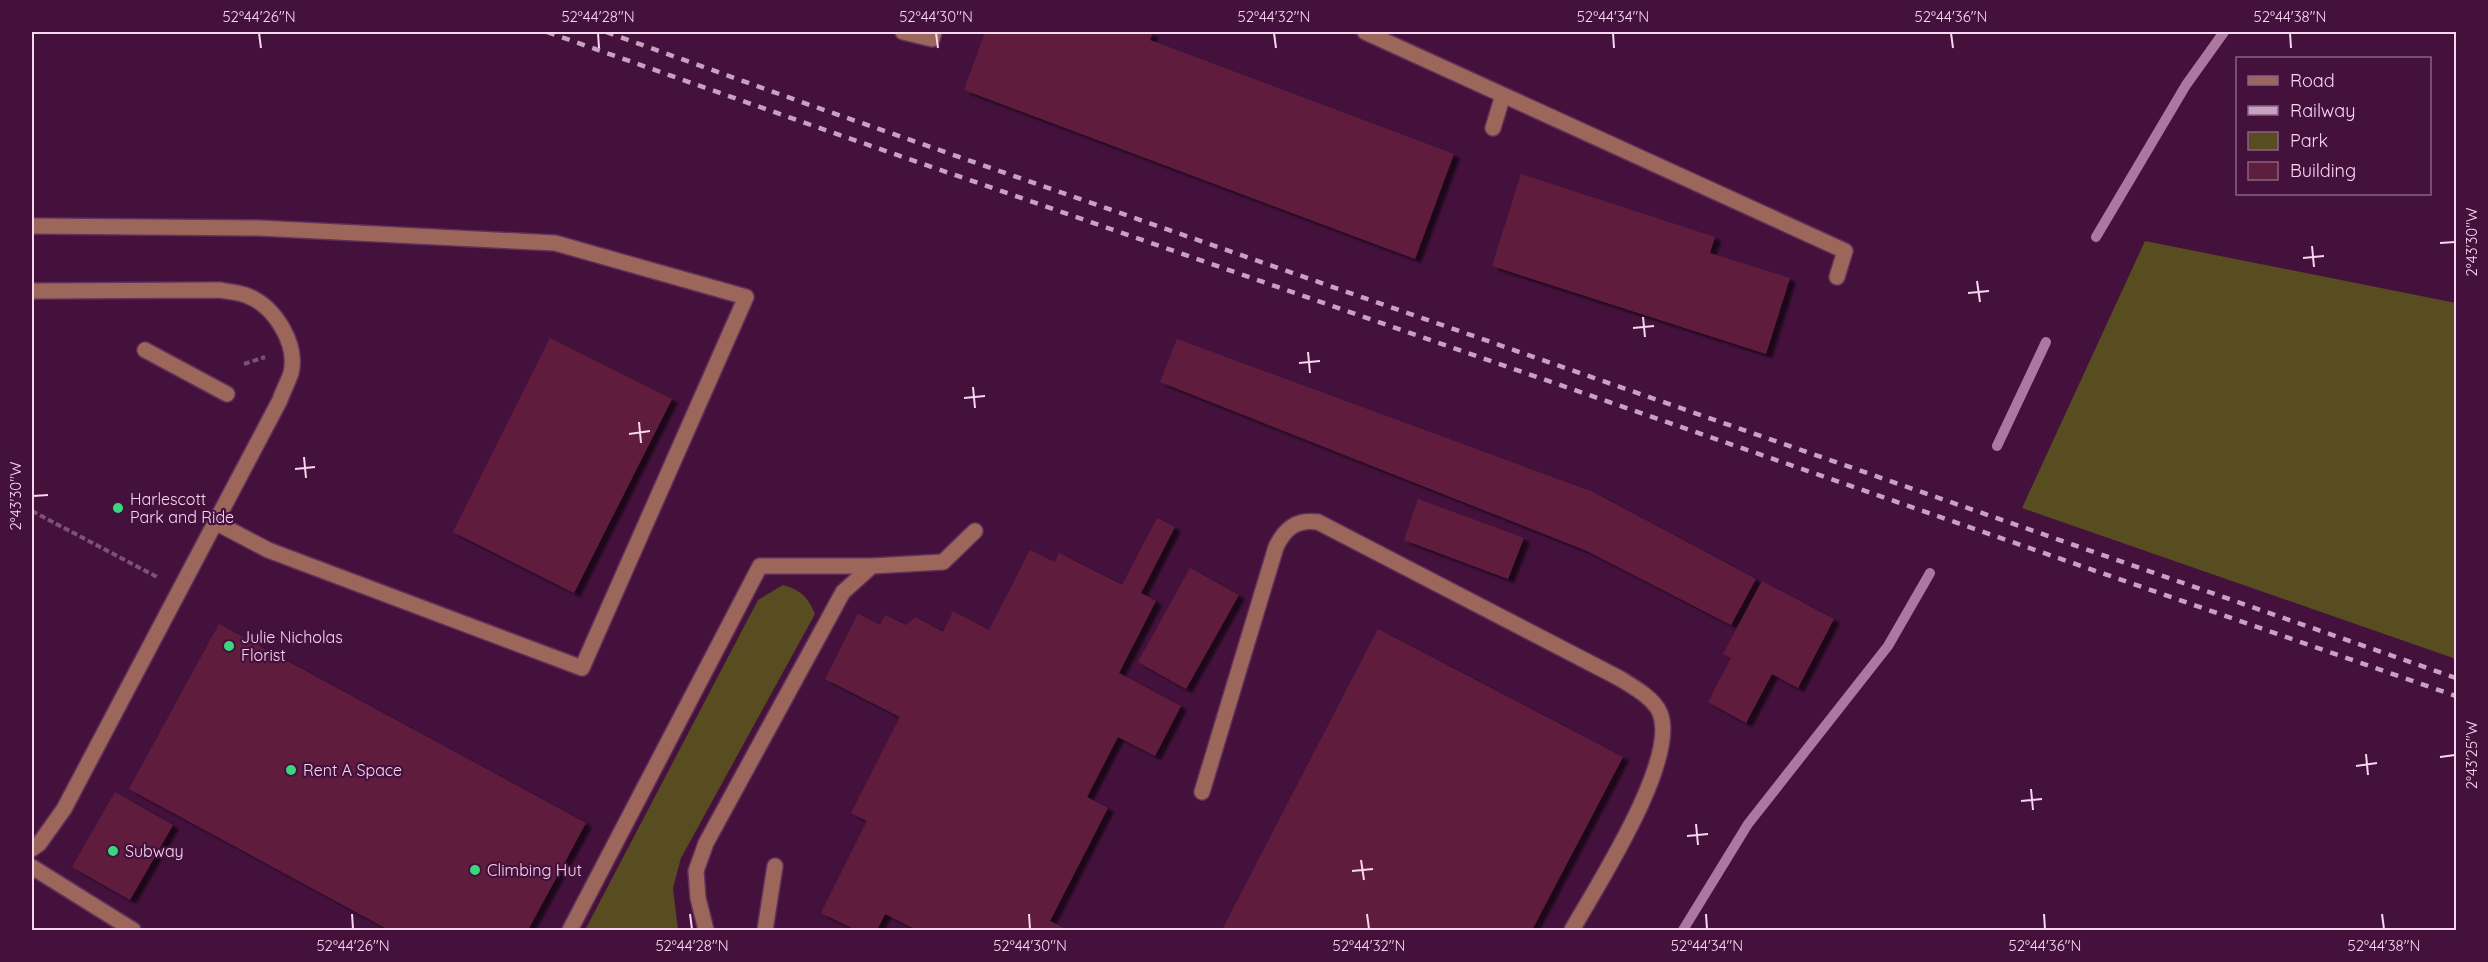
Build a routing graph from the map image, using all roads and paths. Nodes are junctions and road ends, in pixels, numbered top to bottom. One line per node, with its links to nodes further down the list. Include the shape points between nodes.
1 (903, 32): 2 (lane, via 932,39)
2 (934, 32)
3 (1365, 32): 4 (lane)
4 (1391, 37): 5 (lane)
5 (1503, 95): 6 (lane); 8 (lane, via 1845,251)
6 (1493, 128)
7 (32, 226): 13 (lane, via 259,228 555,243 746,297 582,668 268,550)
8 (1837, 277)
9 (32, 291): 13 (lane, via 220,290 248,296 267,309 281,326 292,351 291,372)
10 (145, 350): 11 (lane)
11 (227, 394)
12 (32, 511): 16 (path)
13 (215, 522): 16 (lane)
14 (975, 531): 15 (lane, via 943,562)
15 (872, 566): 22 (lane, via 760,566); 23 (lane, via 843,591 706,843 696,871)
16 (179, 589): 18 (lane, via 64,809)
17 (1202, 792): 26 (lane, via 1276,547 1296,522 1318,522 1619,678 1636,688 1660,713 1660,756 1638,813)
18 (32, 849)
19 (775, 866): 25 (lane)
20 (32, 867): 21 (lane)
21 (132, 930)
22 (570, 930)
23 (706, 930)
24 (758, 930): 25 (lane)
25 (765, 930)
26 (1572, 930)

